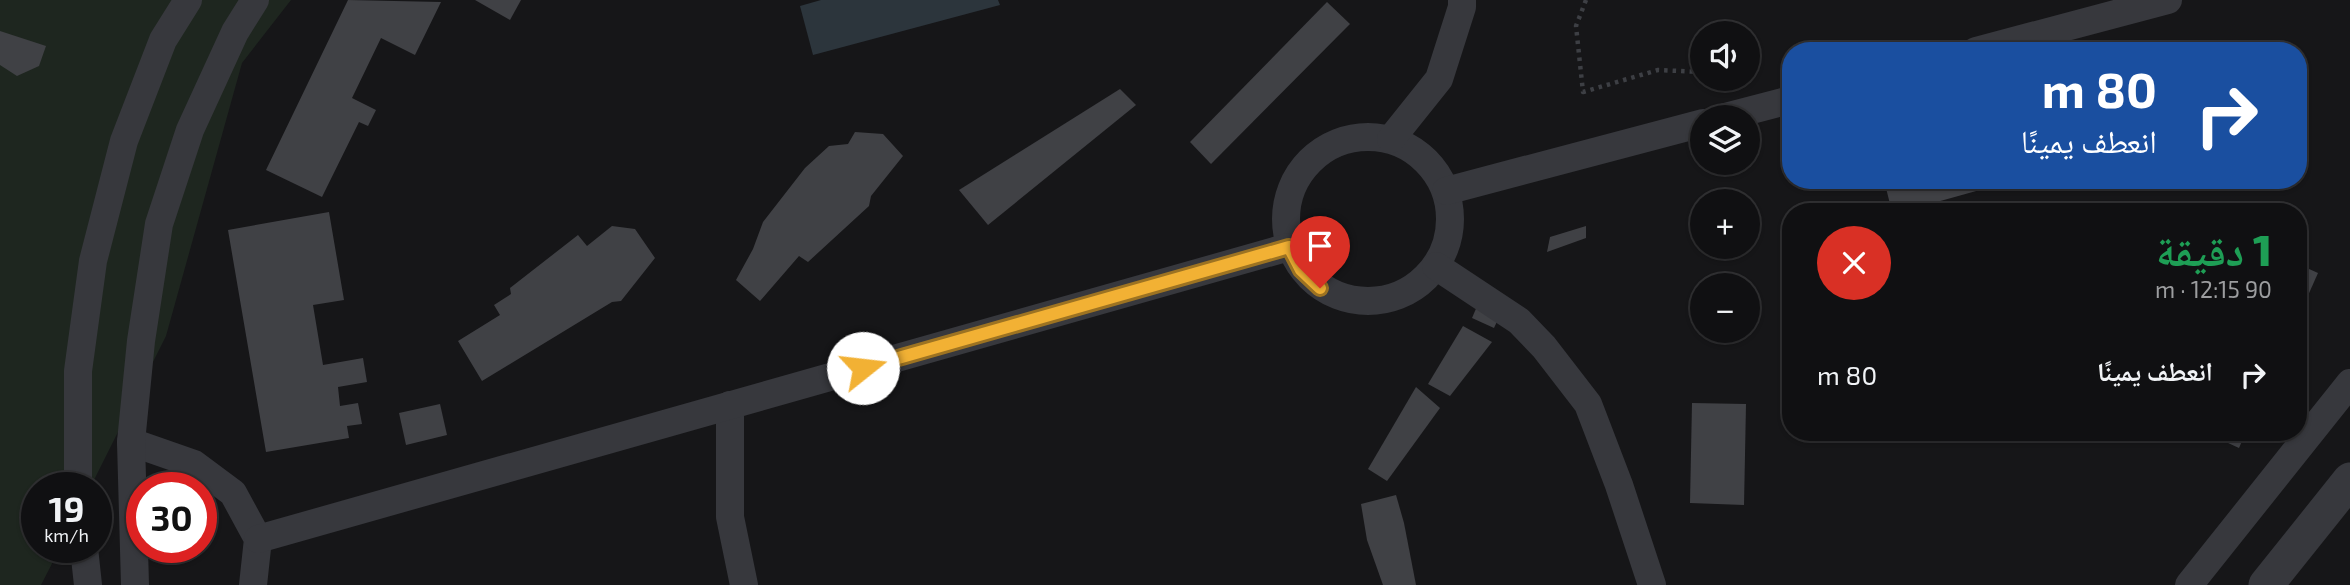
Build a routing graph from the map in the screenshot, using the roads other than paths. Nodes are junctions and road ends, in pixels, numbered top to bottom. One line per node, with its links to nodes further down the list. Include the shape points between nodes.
1 (188, 0): 18 (street, via 163,40 124,141 93,261 78,371)
2 (255, 0): 17 (street, via 235,32 190,130 159,224)
3 (1462, 0): 9 (street, via 1439,79)
4 (2168, 0): 5 (street)
5 (2010, 42)
6 (1782, 102): 7 (street)
7 (1760, 108)
8 (1690, 126): 10 (street)
9 (1391, 139): 10 (street, via 1415,150 1434,168); 11 (street, via 1365,136 1339,141 1317,154 1299,173 1288,196)
10 (1446, 191): 12 (street, via 1451,217 1447,243)
11 (1289, 247): 12 (street, via 1301,270 1320,288 1344,299 1395,298 1418,285); 14 (street)
12 (1436, 267): 26 (street, via 1519,321 1588,404)
13 (2350, 383): 15 (street)
14 (730, 405): 20 (street); 25 (street, via 730,517)
15 (2307, 437)
16 (2304, 441): 27 (street)
17 (131, 442): 20 (street, via 194,464 233,493); 23 (street)
18 (78, 472)
19 (2350, 480): 28 (street)
20 (258, 539): 24 (street)
21 (86, 563): 22 (street)
22 (88, 585)
23 (135, 585)
24 (253, 585)
25 (744, 585)
26 (1652, 585)
27 (2189, 585)
28 (2266, 585)

